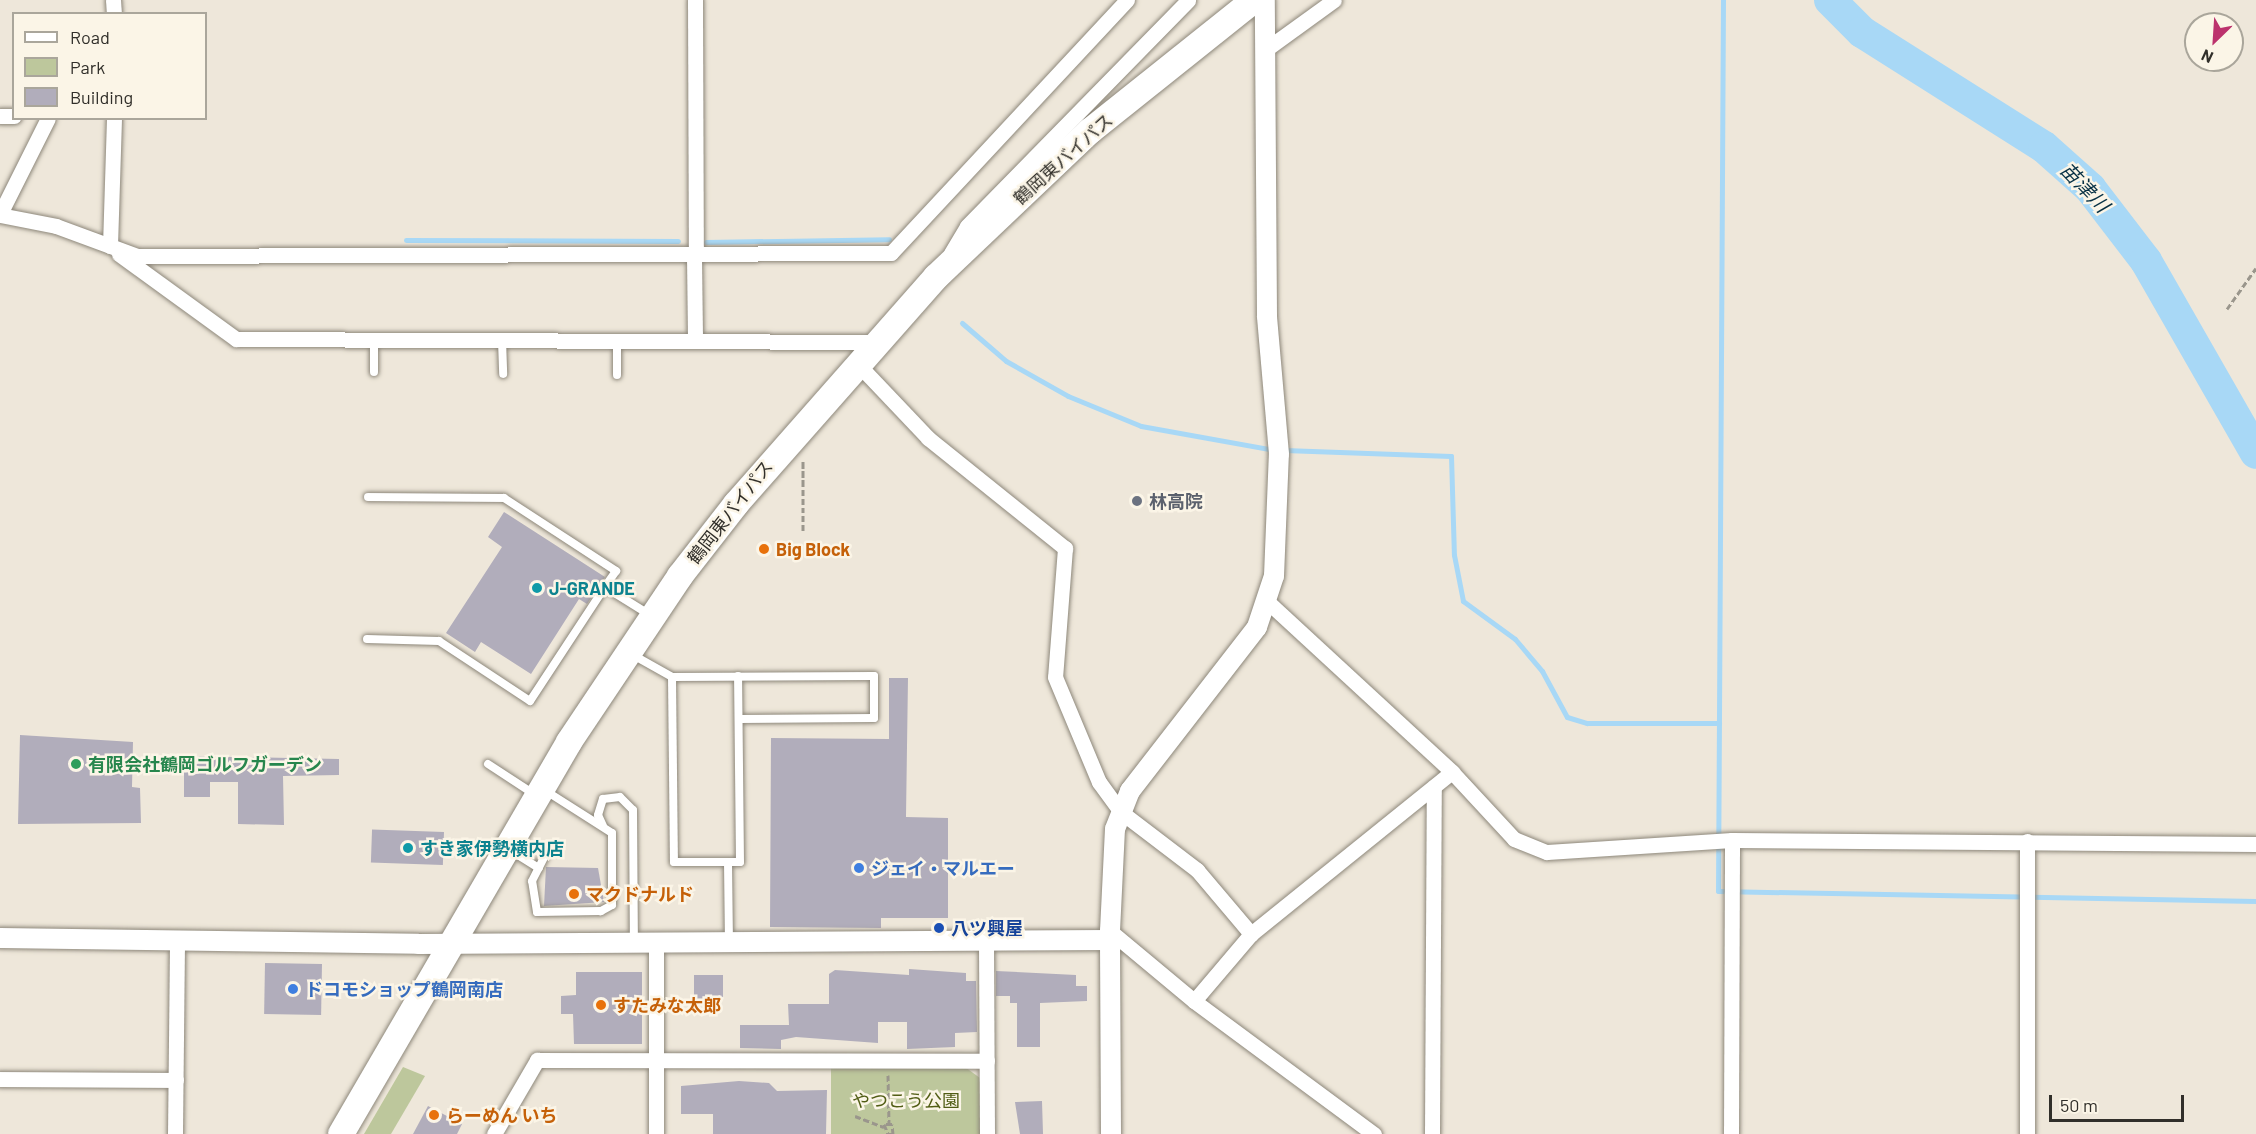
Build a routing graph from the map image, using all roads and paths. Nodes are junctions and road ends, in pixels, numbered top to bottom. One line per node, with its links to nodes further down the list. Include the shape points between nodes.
1 (695, 0): 11 (street)
2 (1127, 0): 11 (street, via 891,254)
3 (1188, 0): 13 (street, via 967,226)
4 (1334, 0): 6 (street)
5 (1256, 2): 6 (street); 13 (highway, 鶴岡東バイパス, via 1090,132)
6 (1265, 50): 28 (street, via 1267,316 1279,454 1277,549)
7 (47, 120): 9 (street)
8 (114, 120): 10 (street)
9 (0, 215): 10 (street, via 56,226)
10 (110, 246): 11 (street, via 136,256); 15 (street, via 236,339)
11 (695, 256): 18 (street)
12 (2256, 268): 14 (path)
13 (936, 277): 19 (highway, 鶴岡東バイパス)
14 (2227, 309)
15 (374, 339): 16 (street); 21 (lane)
16 (502, 340): 17 (street); 22 (lane)
17 (617, 341): 18 (street); 23 (lane)
18 (695, 341): 19 (street)
19 (874, 342): 20 (highway, 鶴岡東バイパス)
20 (856, 362): 29 (highway, 鶴岡東バイパス, via 743,495); 39 (street, via 928,438 1065,548 1055,677 1099,782)
21 (374, 372)
22 (503, 374)
23 (617, 375)
24 (803, 456): 26 (path)
25 (369, 497): 27 (lane, via 504,498 616,572)
26 (803, 531)
27 (605, 587): 29 (lane); 30 (lane, via 530,701 439,641)
28 (1268, 602): 36 (street); 39 (street, via 1239,655 1130,791)
29 (652, 617): 31 (highway, 鶴岡東バイパス)
30 (368, 639)
31 (629, 652): 33 (lane); 38 (highway, 鶴岡東バイパス)
32 (738, 676): 33 (lane); 34 (lane); 34 (lane, via 874,676 874,718)
33 (672, 677): 46 (lane, via 674,862)
34 (739, 719): 46 (lane, via 740,862)
35 (488, 764): 38 (lane)
36 (1452, 772): 37 (street); 41 (street, via 1514,839 1547,852)
37 (1434, 787): 48 (street); 74 (street)
38 (540, 792): 40 (lane); 44 (highway, 鶴岡東バイパス)
39 (1121, 812): 48 (street, via 1197,870); 49 (street, via 1113,846)
40 (603, 826): 47 (lane, via 614,841 615,895 608,909 537,912 532,881); 54 (lane, via 598,814 603,799 620,797 633,810)
41 (1732, 840): 42 (street); 75 (street)
42 (2027, 841): 43 (street); 76 (street)
43 (2256, 844)
44 (507, 848): 47 (lane); 56 (highway, 鶴岡東バイパス)
45 (548, 850): 47 (lane)
46 (728, 862): 53 (lane)
47 (539, 868)
48 (1251, 934): 57 (street)
49 (1110, 936): 52 (street); 57 (street); 72 (street)
50 (0, 938): 51 (street)
51 (177, 940): 56 (street); 62 (street)
52 (986, 941): 53 (street); 59 (street)
53 (729, 942): 55 (street)
54 (634, 943): 55 (street); 56 (street)
55 (656, 943): 58 (street)
56 (450, 944): 67 (highway, 鶴岡東バイパス)
57 (1194, 1001): 73 (street)
58 (654, 1059): 59 (street); 68 (street, via 537,1060); 69 (street)
59 (987, 1061): 71 (street)
60 (888, 1066): 64 (path)
61 (0, 1079): 62 (street)
62 (176, 1080): 66 (street)
63 (855, 1116): 65 (path)
64 (889, 1124): 65 (path); 70 (path, via 893,1134)
65 (884, 1127): 70 (path)
66 (175, 1134)
67 (341, 1134)
68 (494, 1134)
69 (656, 1134)
70 (888, 1134)
71 (987, 1134)
72 (1111, 1134)
73 (1374, 1134)
74 (1432, 1134)
75 (1731, 1134)
76 (2027, 1134)

